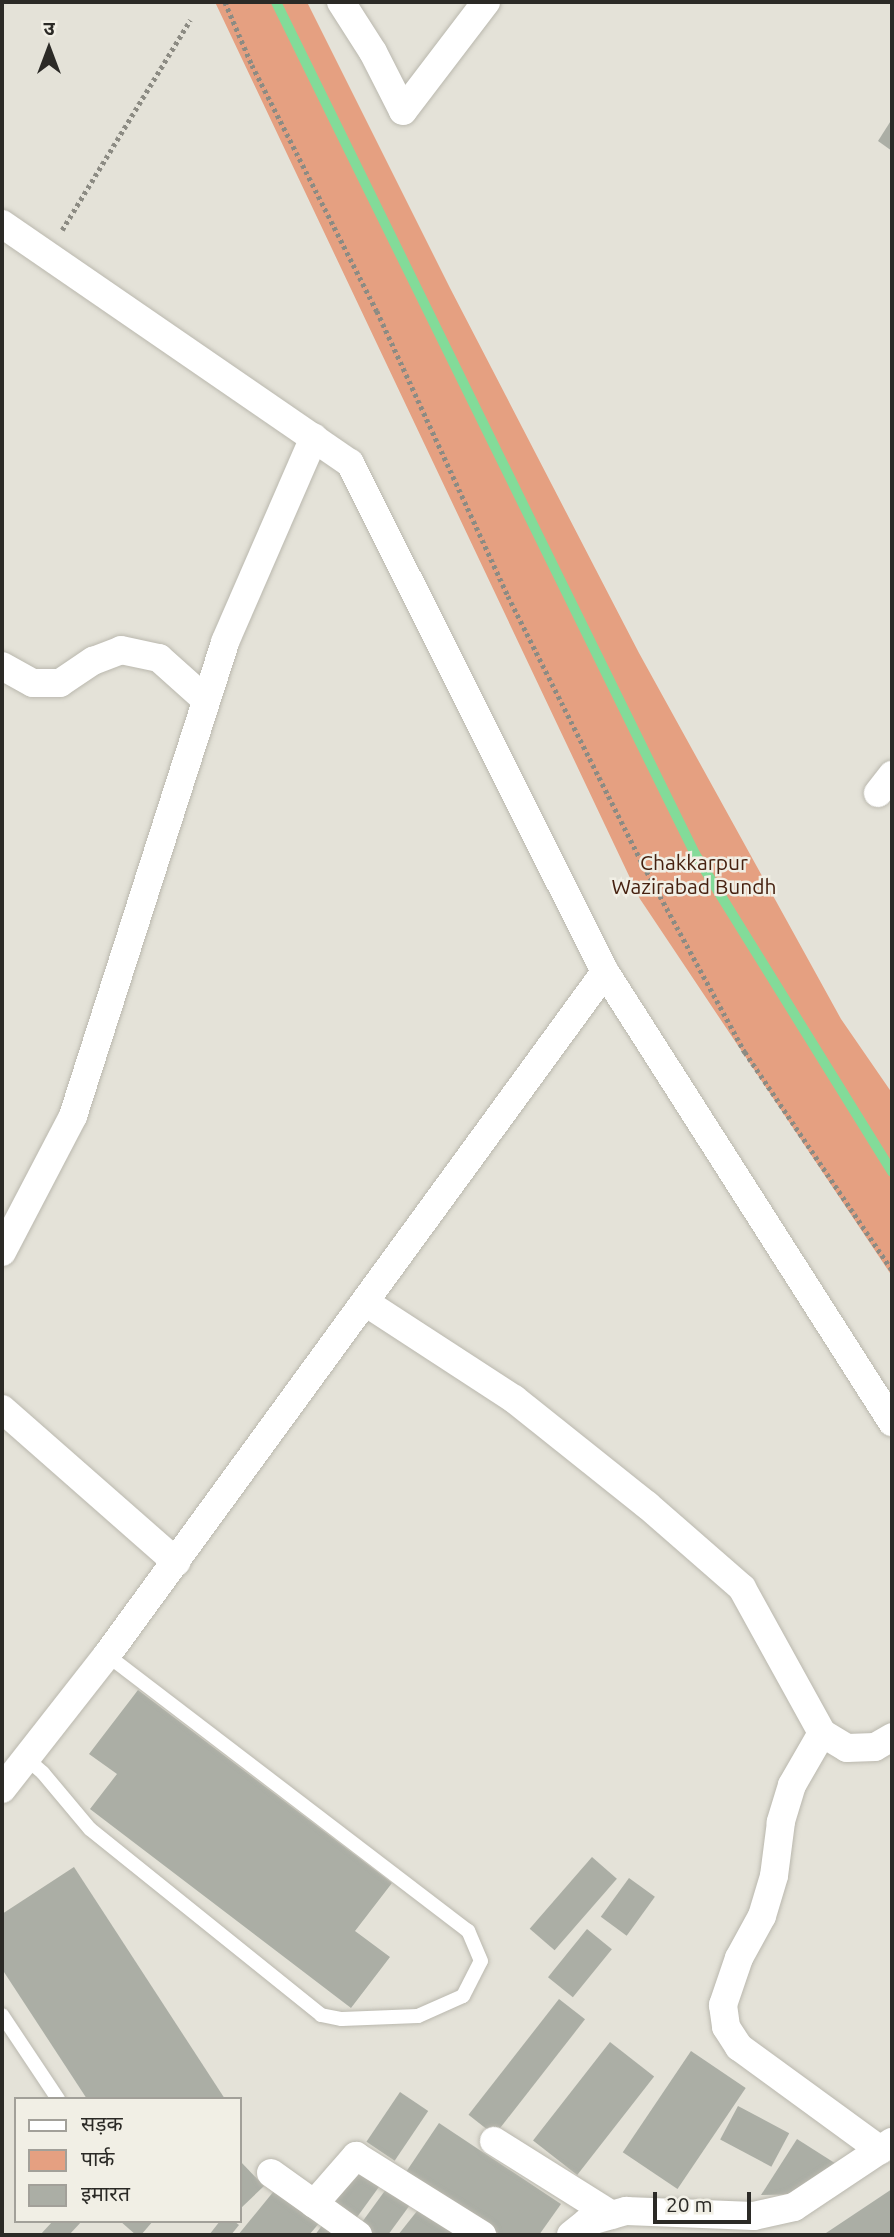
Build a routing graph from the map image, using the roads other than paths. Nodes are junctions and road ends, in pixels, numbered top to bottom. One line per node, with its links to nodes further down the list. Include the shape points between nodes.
1 (341, 2): 2 (street, via 403,111)
2 (486, 2)
3 (2, 224): 4 (street)
4 (314, 437): 6 (street, via 225,642); 7 (street, via 350,463)
5 (2, 666): 6 (street, via 33,683 60,683 93,661 121,650 159,658)
6 (206, 700): 8 (street, via 73,1116)
7 (606, 972): 9 (street); 11 (street)
8 (2, 1252)
9 (365, 1302): 12 (street); 14 (street, via 514,1399 742,1588)
10 (2, 1409): 12 (street)
11 (892, 1422)
12 (176, 1562): 13 (street)
13 (107, 1655): 16 (street); 16 (lane, via 468,1931 481,1961 463,1996 418,2016 342,2019 321,2015 90,1829)
14 (822, 1733): 15 (street, via 847,1748 875,1746); 21 (street, via 792,1785 781,1822 775,1876 762,1916 735,1970 723,2005 724,2016 739,2047)
15 (892, 1737)
16 (27, 1759): 17 (street)
17 (2, 1788)
18 (2, 2015): 19 (lane)
19 (57, 2097)
20 (494, 2141): 24 (street)
21 (886, 2146): 24 (street, via 794,2207 754,2216 626,2211)
22 (271, 2173): 23 (street)
23 (314, 2204): 25 (street); 26 (street, via 356,2156)
24 (612, 2215): 27 (street, via 587,2222)
25 (358, 2235)
26 (482, 2235)
27 (571, 2235)

